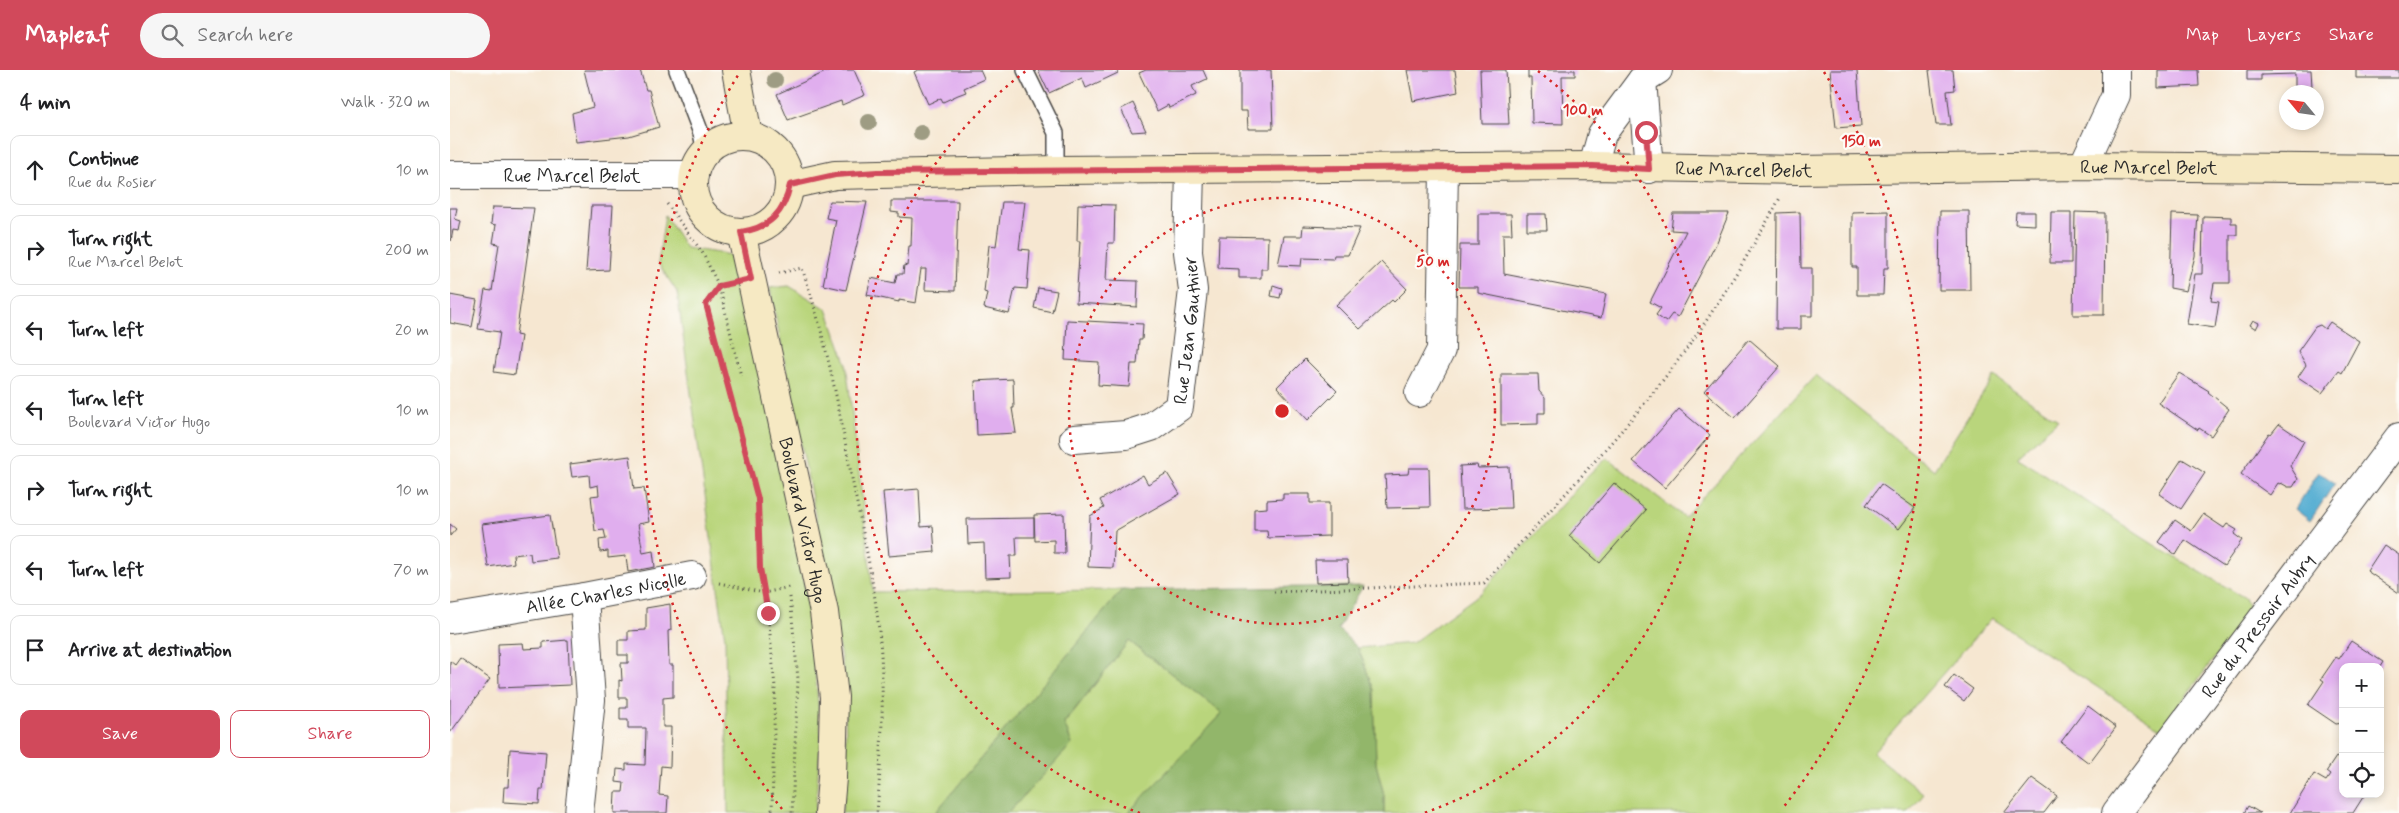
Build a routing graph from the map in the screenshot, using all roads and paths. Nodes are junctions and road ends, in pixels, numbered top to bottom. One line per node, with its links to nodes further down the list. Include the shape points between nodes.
1 (677, 70): 7 (lane, via 701,133)
2 (736, 70): 6 (main road)
3 (1025, 70): 13 (lane, via 1056,132)
4 (2116, 70): 9 (street, via 2116,95)
5 (1650, 75): 8 (street, via 1602,134); 11 (street)
6 (748, 136): 7 (main road, via 717,142); 17 (main road, via 767,144 782,158)
7 (700, 163): 16 (street, Rue Marcel Belot); 19 (main road, via 694,192 700,208 710,220 725,229)
8 (1593, 166): 10 (main road, Rue Marcel Belot); 11 (main road, Rue Marcel Belot)
9 (2082, 166): 12 (main road, Rue Marcel Belot); 15 (main road, Rue Marcel Belot)
10 (1444, 168): 14 (main road, Rue Marcel Belot); 23 (street, via 1441,350)
11 (1649, 169): 15 (main road, Rue Marcel Belot)
12 (2399, 169)
13 (1056, 170): 14 (main road, Rue Marcel Belot); 17 (main road, Rue Marcel Belot, via 860,173)
14 (1190, 170): 25 (street, Rue Jean Gauthier, via 1188,252 1193,290 1179,406 1151,428 1126,435)
15 (1797, 170): 30 (path, via 1731,284 1692,341 1616,437 1484,583)
16 (450, 175)
17 (790, 185): 19 (main road, via 787,200 774,218 756,230)
18 (667, 204): 21 (path, via 702,252)
19 (741, 232): 20 (main road, Boulevard Victor Hugo)
20 (751, 279): 21 (path); 36 (main road, Boulevard Victor Hugo, via 824,612 834,696); 37 (path, via 802,268 838,404 871,578 881,654)
21 (719, 286): 22 (path); 29 (path, via 706,304 758,499)
22 (741, 378)
23 (1419, 393)
24 (2399, 436): 38 (street, Rue du Pressoir Aubry)
25 (1074, 439)
26 (692, 576): 29 (path, Allée Charles Nicolle); 31 (street, Allée Charles Nicolle)
27 (786, 578): 28 (path, Boulevard Victor Hugo)
28 (788, 587): 29 (path, Allée Charles Nicolle); 35 (path, Boulevard Victor Hugo, via 798,679)
29 (764, 592): 34 (path, via 776,687)
30 (1274, 592)
31 (584, 597): 32 (street, Allée Charles Nicolle); 33 (street, via 591,700)
32 (450, 618)
33 (579, 813)
34 (772, 813)
35 (792, 813)
36 (829, 813)
37 (877, 813)
38 (2116, 813)

